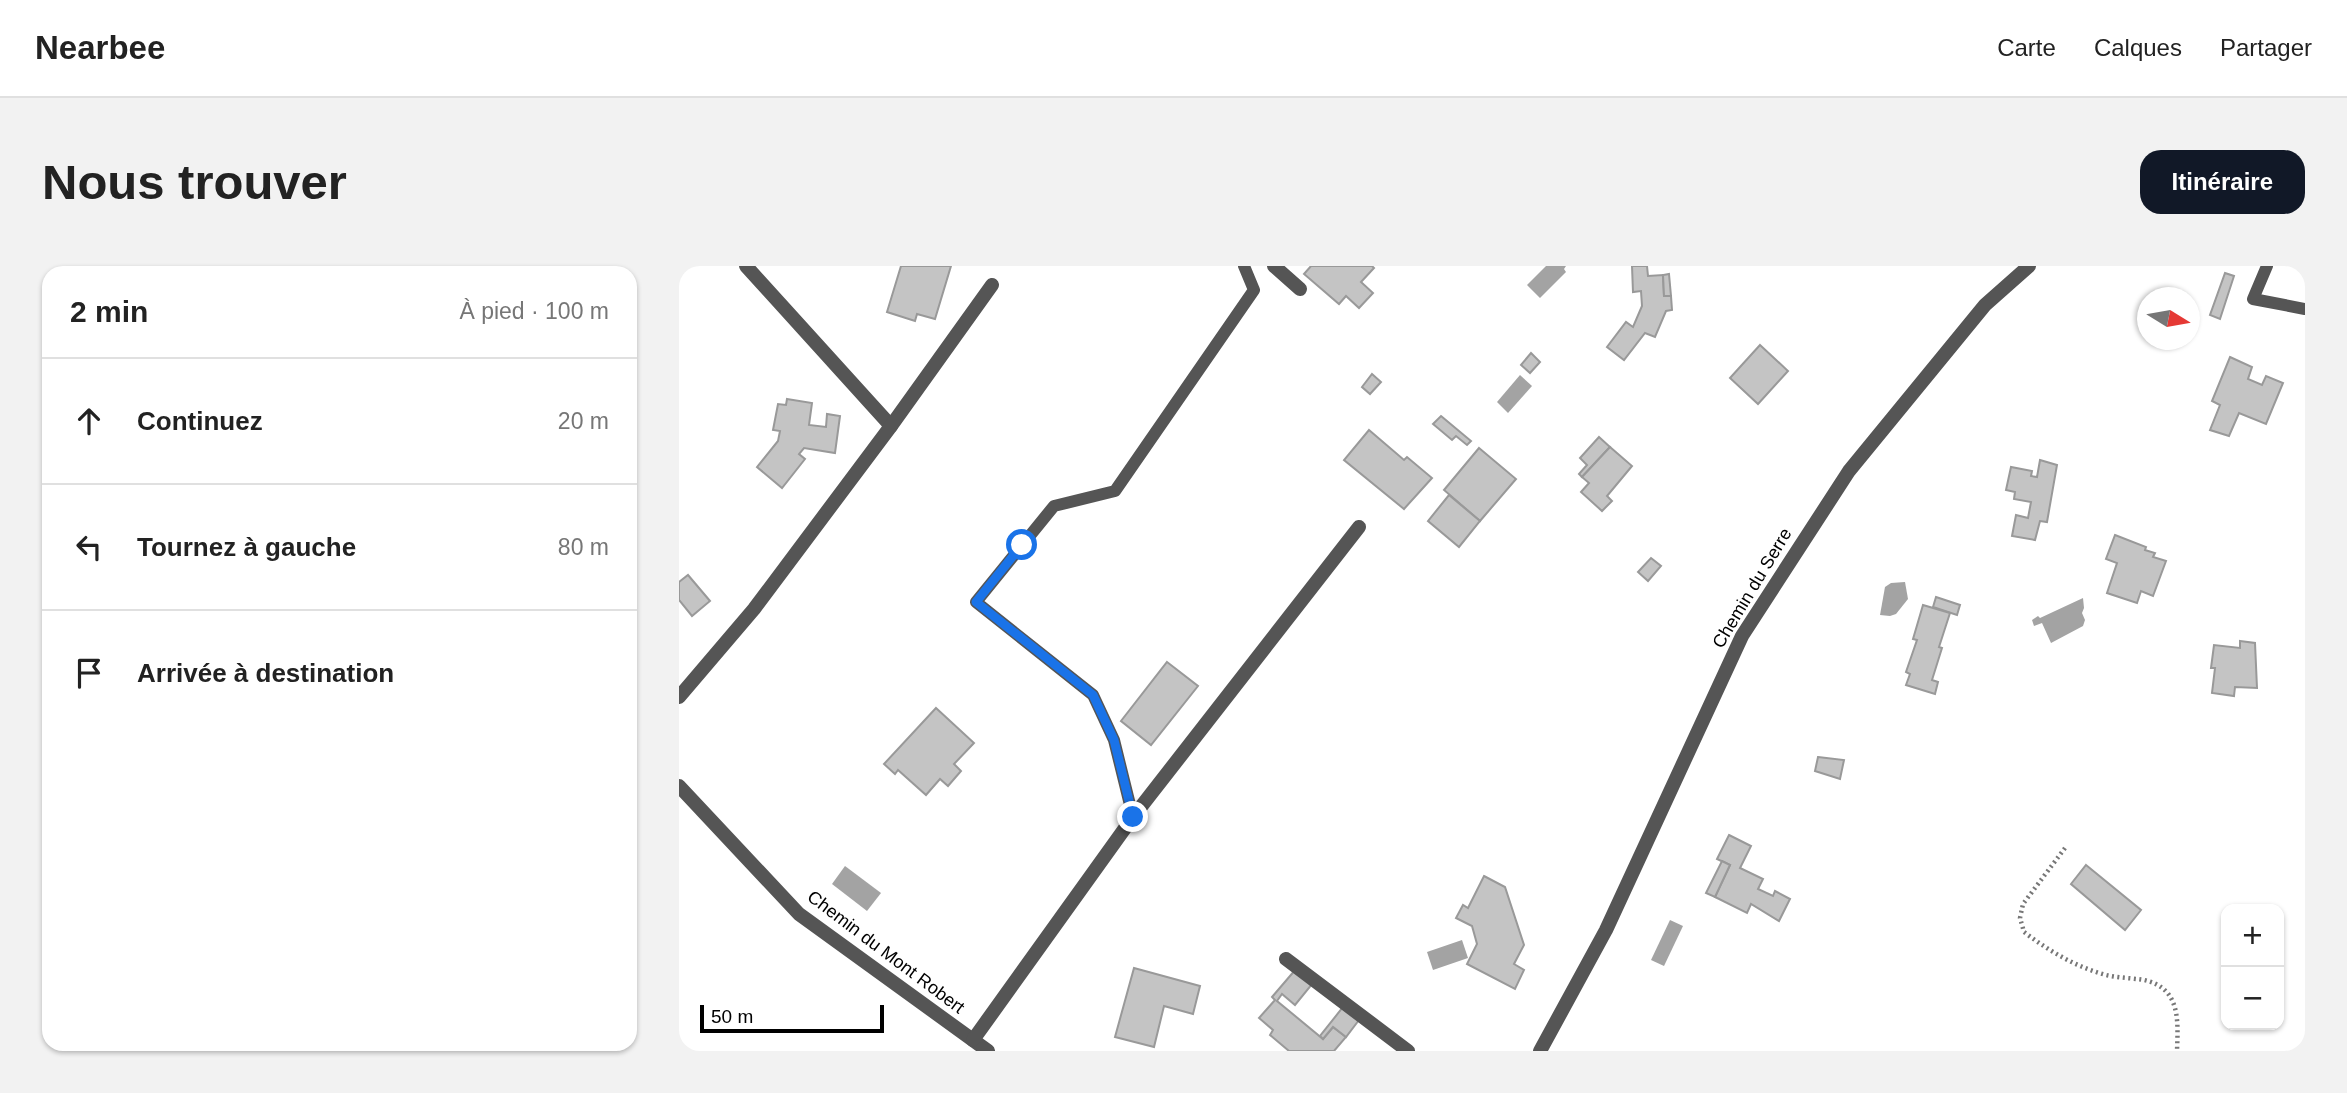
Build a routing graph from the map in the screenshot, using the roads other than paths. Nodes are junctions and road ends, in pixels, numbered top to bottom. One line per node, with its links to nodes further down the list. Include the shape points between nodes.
1 (745, 266): 9 (street)
2 (1244, 266): 13 (lane, via 1254,290 1115,491 1053,506 976,602 1093,695 1114,740)
3 (1274, 266): 7 (street)
4 (2029, 266): 18 (street, Chemin du Serre, via 1985,305 1849,471 1742,636 1606,930)
5 (2267, 266): 8 (lane, via 2253,299)
6 (992, 285): 9 (street)
7 (1300, 289)
8 (2305, 309)
9 (891, 426): 11 (street, via 754,609)
10 (1359, 527): 13 (street)
11 (679, 697)
12 (679, 786): 15 (street, Chemin du Mont Robert, via 799,914)
13 (1133, 817): 15 (street)
14 (1286, 959): 17 (street)
15 (973, 1040): 16 (street, Chemin du Mont Robert)
16 (988, 1051)
17 (1408, 1051)
18 (1540, 1051)

